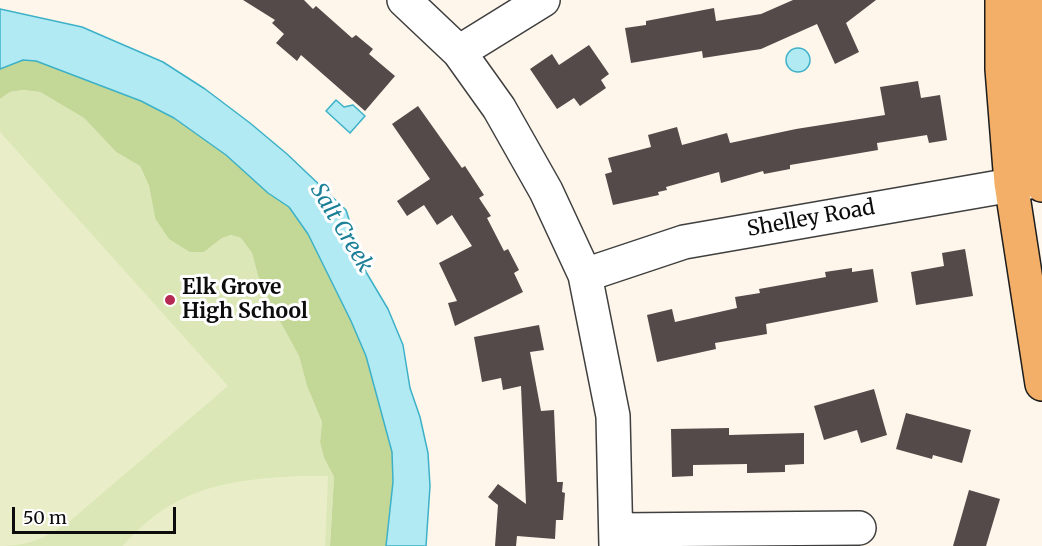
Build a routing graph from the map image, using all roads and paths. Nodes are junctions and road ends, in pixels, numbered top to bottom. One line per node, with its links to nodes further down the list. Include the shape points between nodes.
1 (404, 0): 5 (street)
2 (543, 0): 5 (street)
3 (1002, 0): 6 (main road, via 1002,69)
4 (1034, 0): 6 (main road)
5 (459, 52): 7 (street, via 517,139)
6 (1034, 182): 7 (street, Shelley Road, via 684,242); 8 (main road)
7 (585, 275): 10 (street, via 613,416)
8 (1042, 384)
9 (859, 528): 10 (street)
10 (616, 538)

